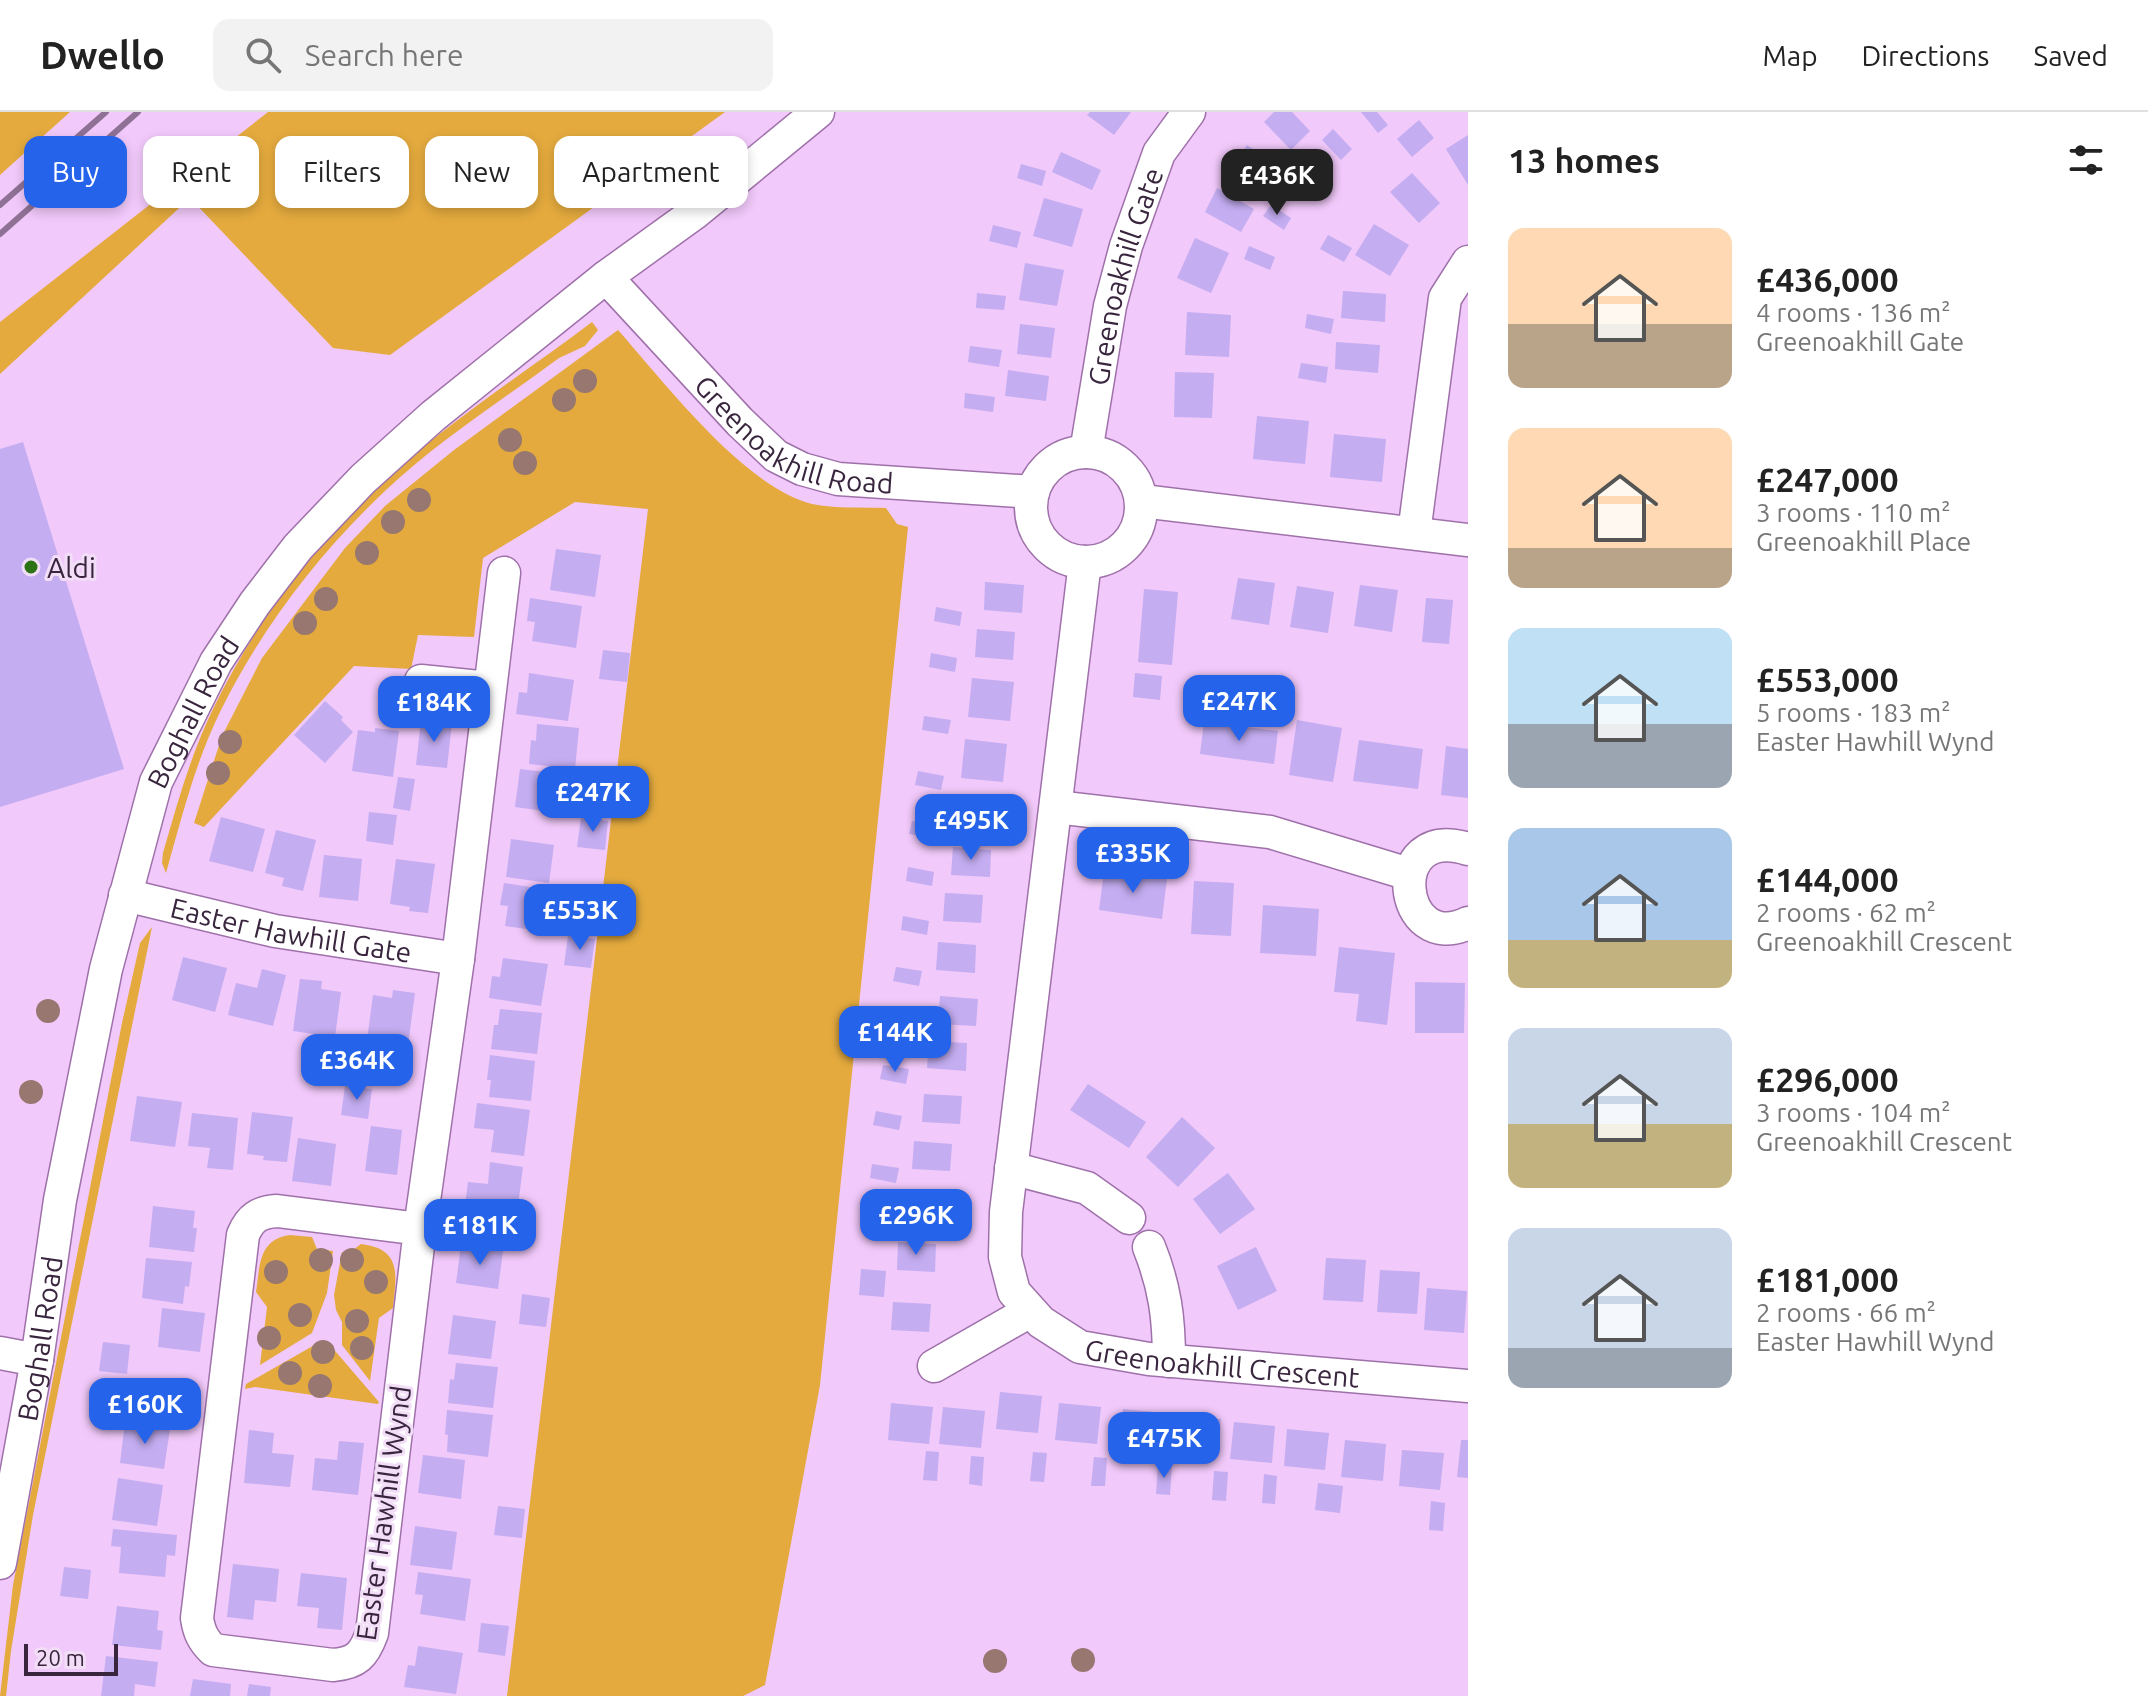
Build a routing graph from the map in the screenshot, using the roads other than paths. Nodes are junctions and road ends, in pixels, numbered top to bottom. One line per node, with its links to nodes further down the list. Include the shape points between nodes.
1 (818, 112): 4 (street, Boghall Road)
2 (1189, 112): 5 (street, Greenoakhill Gate, via 1159,153 1126,246 1110,306)
3 (1468, 262): 8 (street, via 1445,298)
4 (606, 277): 6 (street, Greenoakhill Road, via 776,456 838,479); 17 (street, Boghall Road, via 433,416 298,547 216,662 183,726 156,782)
5 (1086, 452): 6 (street, via 1060,458 1041,475); 7 (street, via 1105,455 1125,467)
6 (1033, 492): 10 (street, via 1032,519 1041,540 1057,554)
7 (1142, 501): 8 (street); 10 (street, via 1128,544 1108,558)
8 (1414, 533): 9 (street)
9 (1468, 540)
10 (1085, 562): 14 (street, Greenoakhill Crescent)
11 (504, 573): 13 (street, Easter Hawhill Wynd)
12 (421, 681): 13 (street)
13 (489, 688): 19 (street, Easter Hawhill Wynd)
14 (1056, 807): 16 (street, via 1270,832); 20 (street, Greenoakhill Crescent)
15 (1468, 849): 16 (street, via 1440,845 1426,851)
16 (1409, 874): 18 (street, via 1409,900 1425,921 1451,928)
17 (125, 895): 19 (street, Easter Hawhill Gate, via 275,931); 26 (street, Boghall Road, via 60,1200)
18 (1468, 923)
19 (458, 959): 22 (street, Easter Hawhill Wynd)
20 (1011, 1168): 21 (street, via 1087,1188); 24 (street, Greenoakhill Crescent, via 1005,1257 1014,1292)
21 (1129, 1218)
22 (420, 1229): 22 (street, Easter Hawhill Wynd, via 366,1650 359,1659 333,1665 213,1650 204,1641 197,1618 247,1224 254,1216 277,1211)
23 (1149, 1247): 27 (street, via 1169,1317)
24 (1030, 1311): 27 (street, Greenoakhill Crescent, via 1080,1347); 28 (street)
25 (0, 1353): 26 (street)
26 (37, 1360): 30 (street, Boghall Road)
27 (1169, 1361): 29 (street, Greenoakhill Crescent)
28 (934, 1366)
29 (1468, 1386)
30 (0, 1563)

